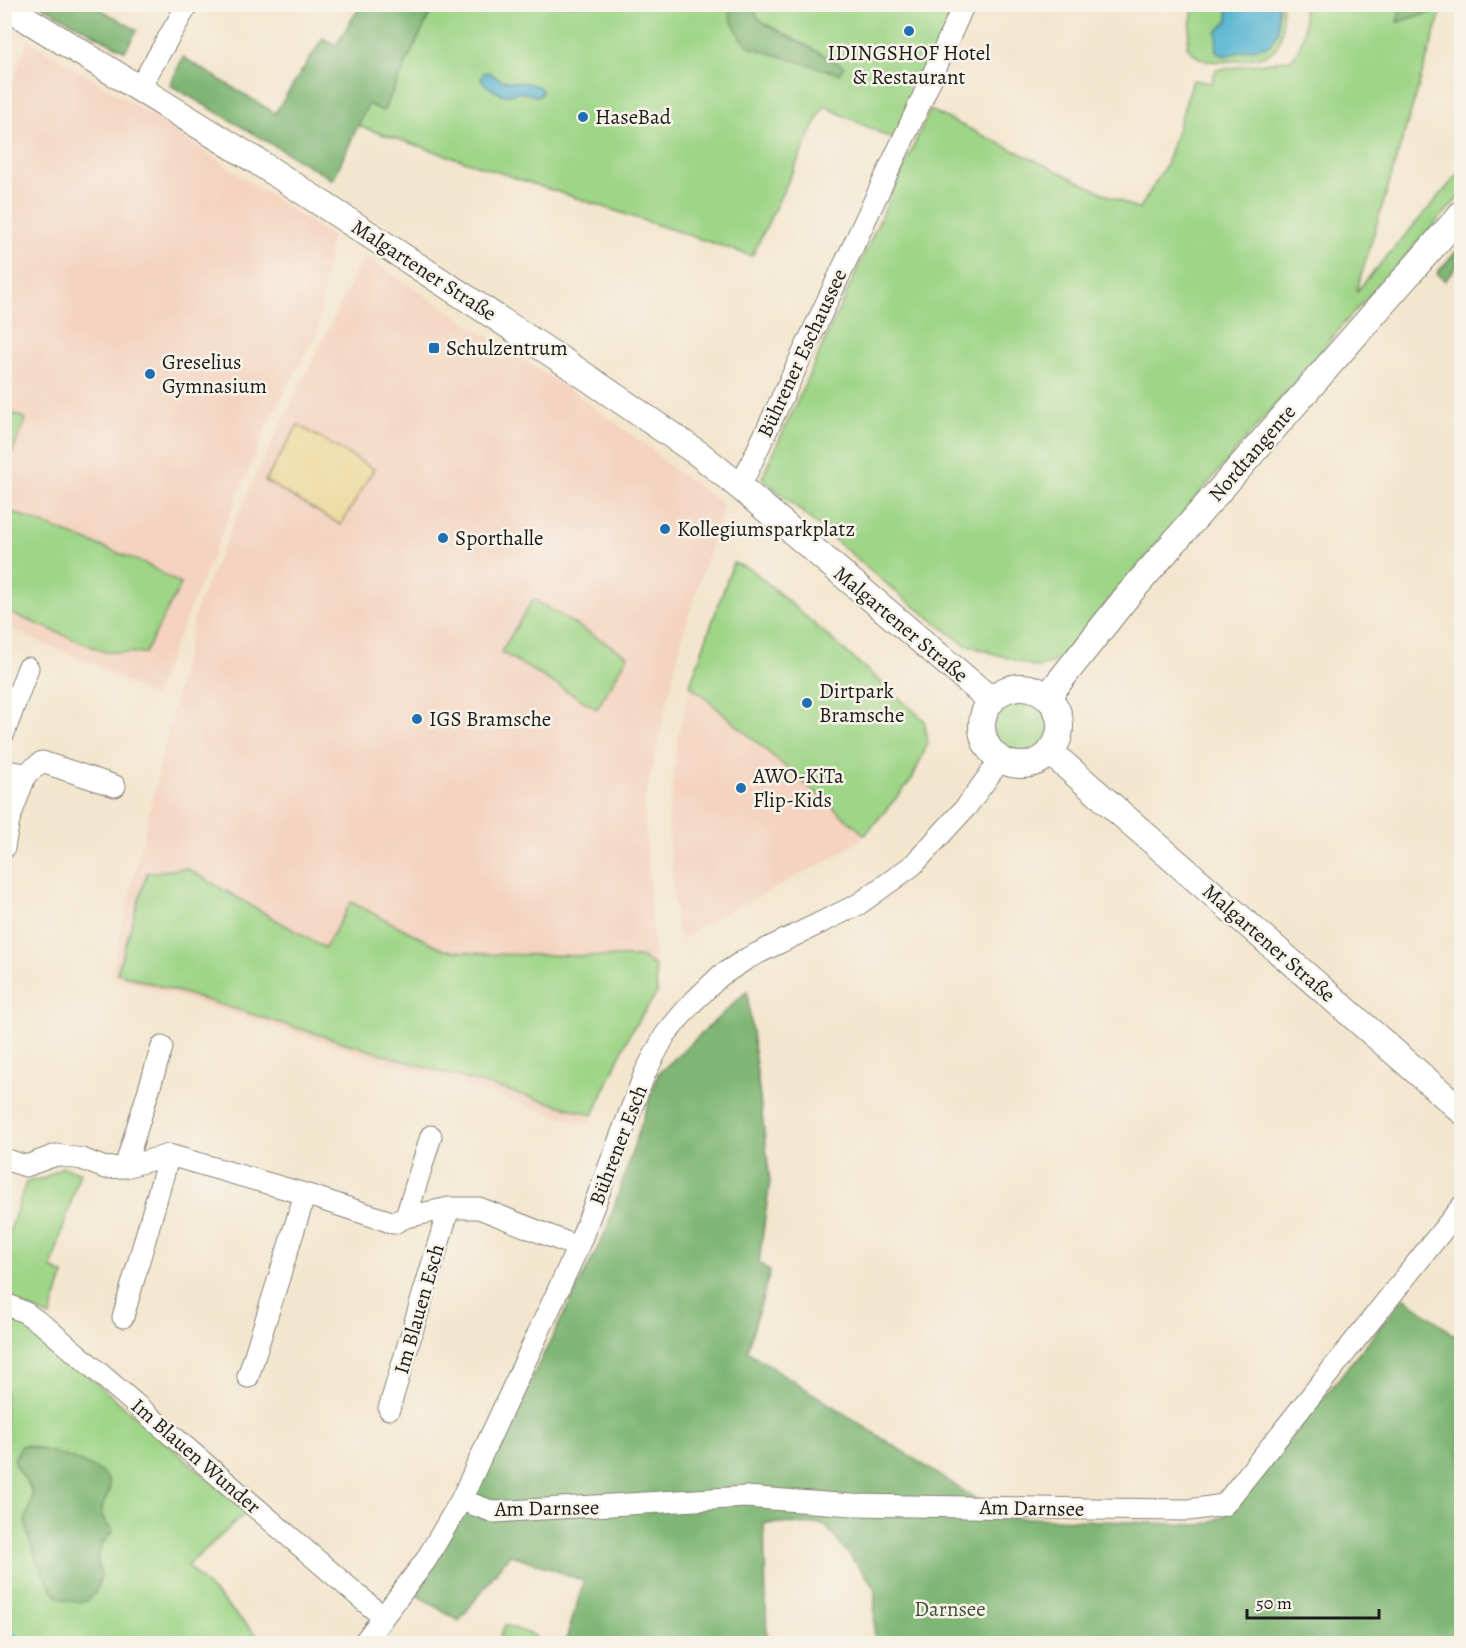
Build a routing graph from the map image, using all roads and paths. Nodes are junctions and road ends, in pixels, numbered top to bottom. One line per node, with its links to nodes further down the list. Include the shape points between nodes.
1 (188, 4): 4 (street)
2 (964, 4): 6 (street, Bührener Eschaussee)
3 (4, 5): 4 (street, Malgartener Straße)
4 (140, 87): 6 (street, Malgartener Straße, via 569,364)
5 (1461, 213): 8 (street, Nordtangente, via 1128,595)
6 (740, 487): 9 (street, Malgartener Straße)
7 (28, 669): 10 (street)
8 (1047, 697): 9 (street, via 1019,687); 11 (street, via 1059,718 1056,742)
9 (992, 700): 12 (street, via 982,721 983,733)
10 (4, 733)
11 (1050, 752): 12 (street, via 1028,764 1015,765); 18 (street, Malgartener Straße)
12 (1001, 759): 27 (street, Bührener Esch, via 967,806 913,865 859,904 748,958 720,976 690,1005 664,1035 645,1073)
13 (4, 771): 14 (street)
14 (26, 774): 15 (street, via 42,762); 16 (street, via 9,820)
15 (115, 786)
16 (4, 849)
17 (162, 1047): 22 (street)
18 (1461, 1111)
19 (431, 1136): 26 (street, Im Blauen Esch)
20 (169, 1155): 22 (street); 23 (street, Im Blauen Esch); 29 (street)
21 (4, 1159): 22 (street, via 26,1166 56,1155 105,1168)
22 (125, 1167)
23 (305, 1194): 26 (street, Im Blauen Esch, via 394,1223); 30 (street)
24 (1461, 1206): 32 (street, Am Darnsee, via 1224,1505 1189,1510 1081,1509 852,1505 746,1497 494,1512)
25 (449, 1208): 26 (street, Im Blauen Esch); 27 (street, Im Blauen Esch, via 479,1208); 31 (street, Im Blauen Esch)
26 (406, 1216)
27 (578, 1247): 32 (street, Bührener Esch)
28 (4, 1303): 33 (street, Im Blauen Wunder, via 47,1328)
29 (123, 1317)
30 (248, 1377)
31 (389, 1409)
32 (461, 1500): 33 (street, Bührener Esch, via 426,1560)
33 (383, 1617): 34 (street, Bührener Esch)
34 (363, 1644)

